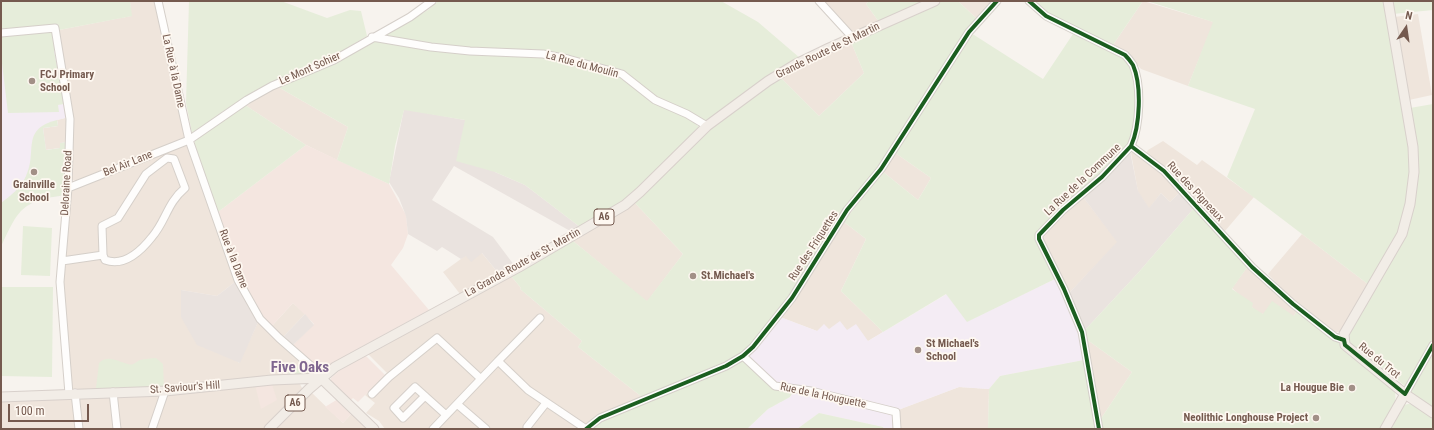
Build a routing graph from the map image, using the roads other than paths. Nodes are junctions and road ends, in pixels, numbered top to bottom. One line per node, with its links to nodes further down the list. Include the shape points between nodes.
1 (158, 1): 12 (street, La Rue à la Dame)
2 (432, 1): 9 (street, Le Mont Sohier, via 410,17)
3 (819, 1): 10 (street)
4 (935, 1): 10 (main road, Grande Route de St Martin / A6)
5 (997, 1): 20 (street, Rue des Friquettes, via 969,32 881,169 847,210 792,298)
6 (1029, 1): 13 (street, via 1046,16 1125,55 1133,65 1139,115 1137,133)
7 (1388, 1): 18 (main road, Rue du Trot, via 1413,146 1414,172 1410,204 1402,234 1344,334)
8 (1, 33): 14 (street, Deloraine Road, via 56,28 70,119)
9 (372, 37): 11 (street, La Rue du Moulin, via 432,47 543,54 568,59 622,74 655,100); 12 (street, Le Mont Sohier, via 334,60 260,93)
10 (852, 37): 11 (main road, Grande Route de St Martin / A6, via 796,64 768,81)
11 (707, 126): 23 (main road, La Grande Route de St. Martin / A6, via 625,205 519,267 334,367)
12 (189, 140): 14 (street, Bel Air Lane); 23 (street, Rue à la Dame, via 238,280 260,319 319,373)
13 (1132, 146): 18 (street, Rue des Pigneaux, via 1164,171 1252,267 1305,313 1336,337); 47 (street, La Rue de la Commune, via 1039,236 1082,332)
14 (68, 188): 16 (street, Deloraine Road)
15 (103, 255): 15 (street, via 102,226 118,218 146,174 167,158 174,159 185,188 170,203 152,237 127,260 112,262 105,260); 16 (street)
16 (62, 261): 28 (street, Deloraine Road, via 60,282)
17 (540, 318): 21 (street)
18 (1344, 340): 30 (main road, Rue du Trot, via 1345,345)
19 (1433, 345): 30 (street)
20 (743, 356): 45 (street, Rue des Friquettes, via 726,366 600,418); 46 (street, Rue de la Houguette, via 775,386 811,391 896,412)
21 (498, 361): 24 (street); 33 (street, via 528,390)
22 (302, 378): 23 (main road, St. Saviour's Hill); 25 (main road, via 309,382); 26 (main road, St. Saviour's Hill)
23 (321, 378): 25 (main road, A6); 41 (main road)
24 (480, 378): 29 (street, via 437,338); 34 (street)
25 (309, 389): 40 (main road, A6)
26 (166, 391): 27 (main road, St. Saviour's Hill); 39 (street)
27 (113, 392): 28 (main road, St. Saviour's Hill); 38 (street)
28 (72, 394): 32 (main road, St. Saviour's Hill); 37 (street, Deloraine Road)
29 (372, 394)
30 (1405, 394): 35 (main road, Rue du Trot); 48 (main road)
31 (425, 396): 36 (street)
32 (1, 397)
33 (546, 403): 44 (street); 45 (street)
34 (457, 404): 36 (street); 43 (street)
35 (1433, 413)
36 (445, 414): 42 (street)
37 (79, 429)
38 (117, 429)
39 (152, 429)
40 (269, 429)
41 (374, 429)
42 (433, 429)
43 (486, 429)
44 (528, 429)
45 (586, 429)
46 (896, 429)
47 (1099, 429)
48 (1385, 429)

